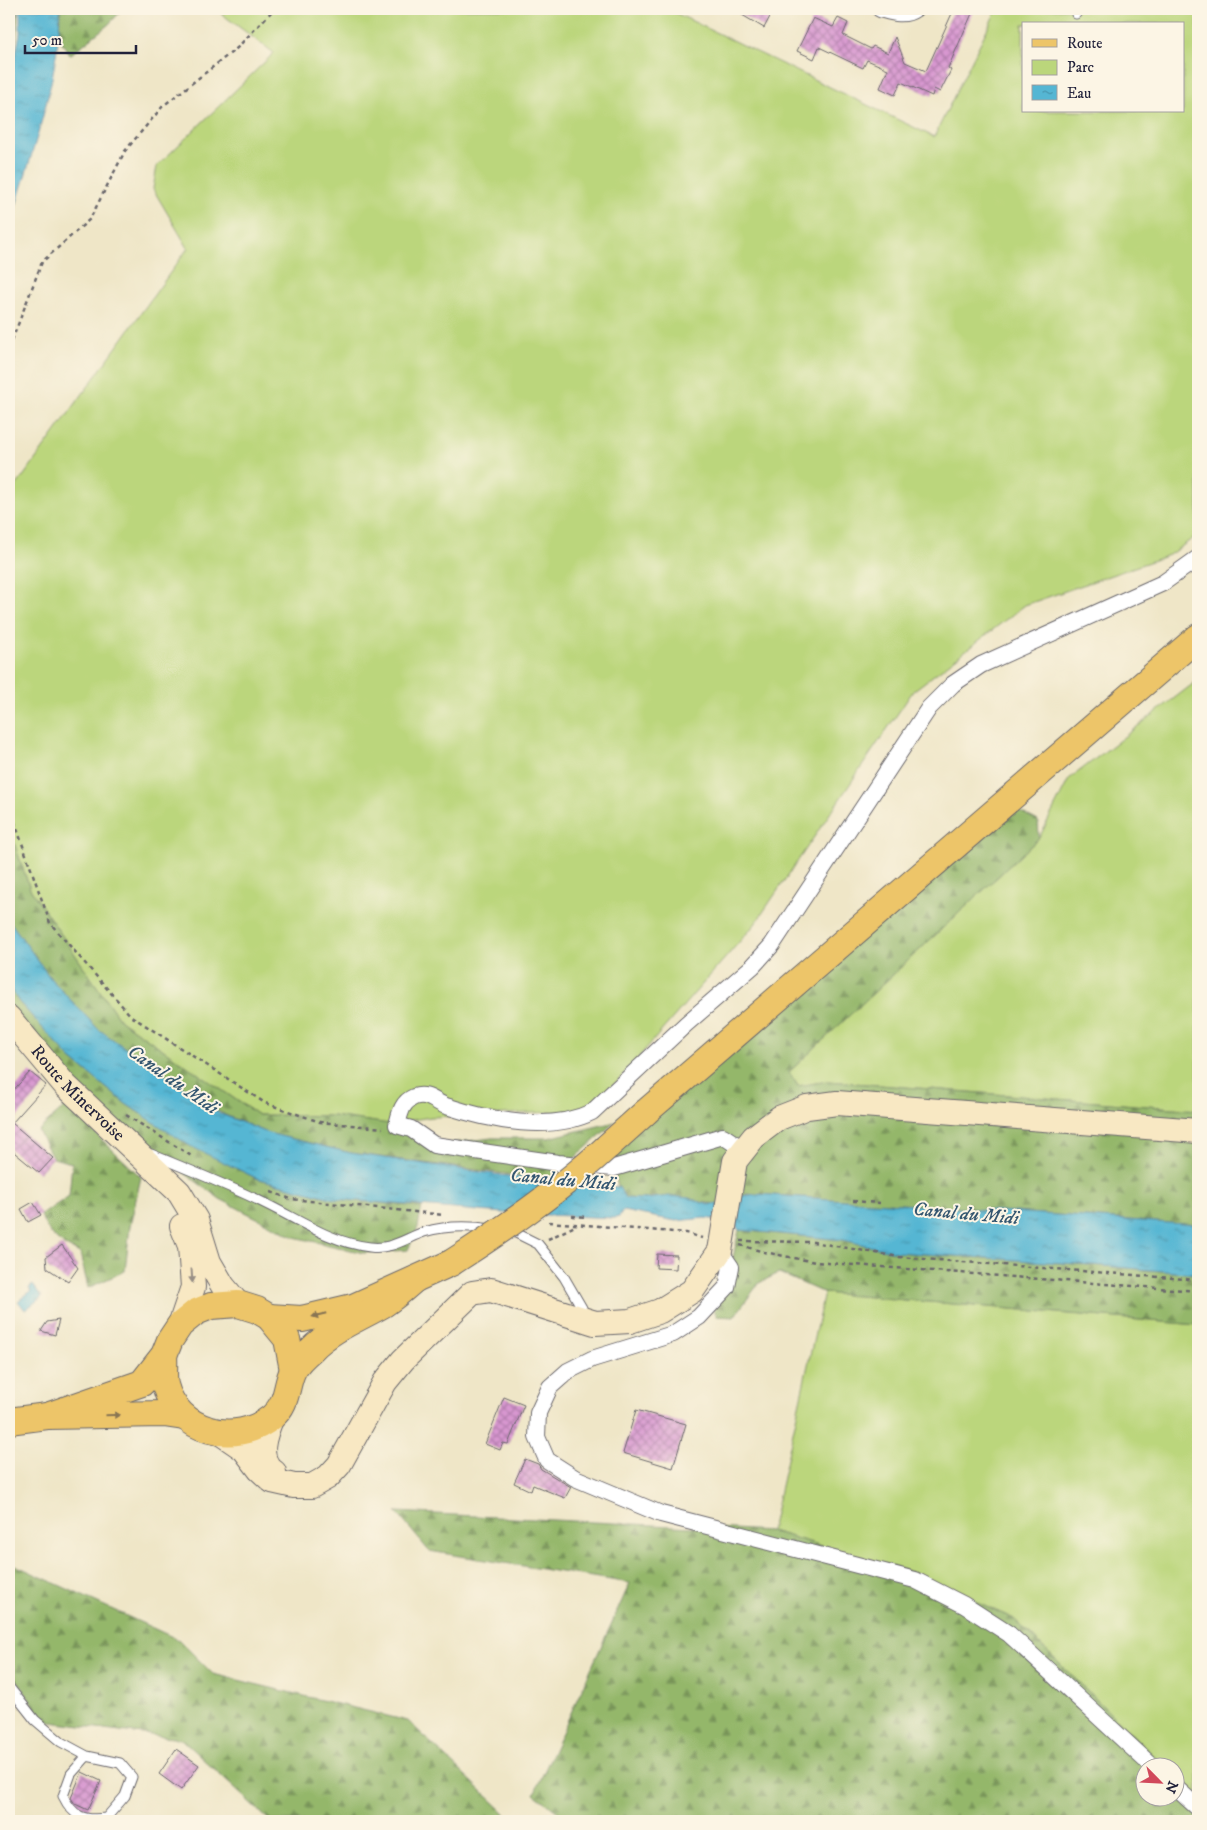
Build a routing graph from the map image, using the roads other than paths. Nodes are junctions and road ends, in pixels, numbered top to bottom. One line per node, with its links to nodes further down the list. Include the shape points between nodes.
1 (880, 9): 2 (street, via 898,14)
2 (915, 9)
3 (1198, 558): 8 (street, via 1163,583 981,665 953,684 929,708 772,945 592,1112 561,1122 523,1122 444,1105 429,1096 415,1097 401,1107 397,1125 434,1145 614,1168 723,1136)
4 (1198, 637): 11 (main road, bridge, via 646,1111 567,1184 450,1263)
5 (9, 1018): 7 (street, Route Minervoise, via 65,1085)
6 (1198, 1131): 8 (street, via 837,1103 807,1107 779,1118 754,1137)
7 (128, 1144): 9 (street, Route Minervoise); 14 (lane, via 265,1203 328,1236 371,1248 398,1245 424,1232 473,1226 516,1233 538,1244 564,1277 582,1308)
8 (744, 1150): 10 (street, via 735,1161)
9 (151, 1166): 12 (street, Route Minervoise, via 179,1192 196,1220 209,1262); 15 (street, one-way to 15, via 176,1210 190,1246 192,1287)
10 (722, 1242): 14 (street, via 692,1291 660,1311 630,1321 595,1323); 26 (street, via 731,1267 727,1287 699,1316 673,1334 592,1359 568,1371 550,1387 538,1413 537,1437 547,1460 575,1478 661,1514 915,1580 964,1605 1009,1634)
11 (414, 1280): 13 (main road, one-way to 13, via 353,1306 302,1319); 17 (main road, via 386,1303 329,1335)
12 (238, 1304): 13 (main road); 15 (main road, via 211,1306 196,1312)
13 (269, 1318): 17 (main road, via 287,1339)
14 (581, 1318): 23 (street, via 491,1290 472,1292 385,1382 339,1465 328,1477 312,1486)
15 (180, 1325): 16 (main road)
16 (164, 1355): 18 (main road, via 142,1383); 19 (main road, via 165,1385 175,1407)
17 (293, 1370): 20 (main road, via 286,1398)
18 (47, 1416): 19 (main road, one-way to 19, via 164,1414); 21 (main road)
19 (184, 1417): 22 (main road, via 206,1430)
20 (272, 1417): 22 (main road, via 247,1431); 23 (street, via 265,1434 264,1458 271,1470)
21 (9, 1421)
22 (222, 1434): 23 (street, via 244,1449 272,1480)
23 (294, 1486)
24 (9, 1687): 25 (lane, via 35,1720 61,1742)
25 (87, 1756): 25 (lane, via 120,1763 132,1776 125,1796 106,1818 88,1820 69,1809 63,1796 71,1774)
26 (1143, 1758)
27 (1184, 1795): 28 (street)
28 (1198, 1808)

